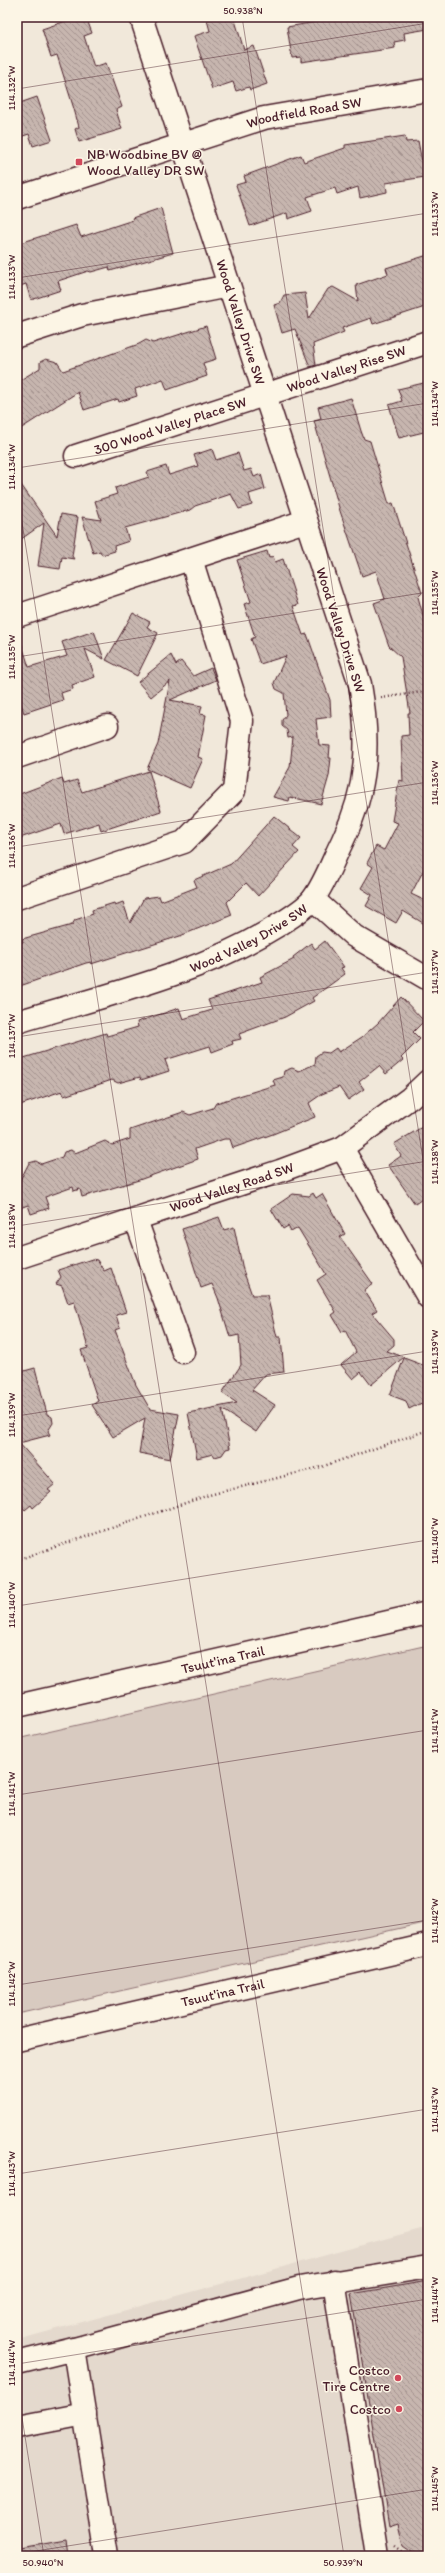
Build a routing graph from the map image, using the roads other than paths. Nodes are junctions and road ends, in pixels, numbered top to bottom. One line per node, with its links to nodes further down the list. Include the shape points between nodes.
1 (142, 17): 3 (main road, Wood Valley Drive SW)
2 (428, 90): 3 (main road, Woodfield Road SW, via 288,113)
3 (183, 144): 4 (main road, Woodfield Road SW); 5 (main road, Wood Valley Drive SW)
4 (17, 198)
5 (229, 286): 6 (main road, via 82,315); 8 (main road, Wood Valley Drive SW)
6 (17, 336)
7 (428, 342): 8 (main road, Wood Valley Rise SW)
8 (265, 394): 9 (main road, 300 Wood Valley Place SW); 10 (main road, Wood Valley Drive SW)
9 (76, 456)
10 (305, 521): 11 (main road); 16 (main road, Wood Valley Drive SW, via 360,684 367,742 360,798 352,821)
11 (191, 559): 12 (main road); 15 (main road, via 242,721 234,791 184,842)
12 (17, 616)
13 (107, 726): 14 (main road)
14 (17, 757)
15 (17, 898)
16 (313, 899): 17 (main road, via 354,936); 18 (main road, Wood Valley Drive SW, via 253,940 218,958 179,973)
17 (428, 979)
18 (17, 1022)
19 (428, 1081): 20 (main road, Wood Valley Road SW, via 410,1098)
20 (342, 1148): 21 (main road, Wood Valley Road SW); 23 (main road)
21 (136, 1220): 22 (main road, Wood Valley Road SW); 24 (main road)
22 (17, 1258)
23 (428, 1297)
24 (183, 1352)
25 (428, 1613): 26 (main road, Tsuut'ina Trail)
26 (17, 1706)
27 (428, 1945): 28 (main road, Tsuut'ina Trail)
28 (17, 2040)
29 (428, 2267): 30 (main road)
30 (334, 2281): 31 (main road, via 299,2288); 36 (main road)
31 (74, 2350): 32 (main road); 33 (main road)
32 (17, 2363)
33 (85, 2414): 34 (main road); 35 (main road)
34 (17, 2426)
35 (107, 2556)
36 (377, 2556)

